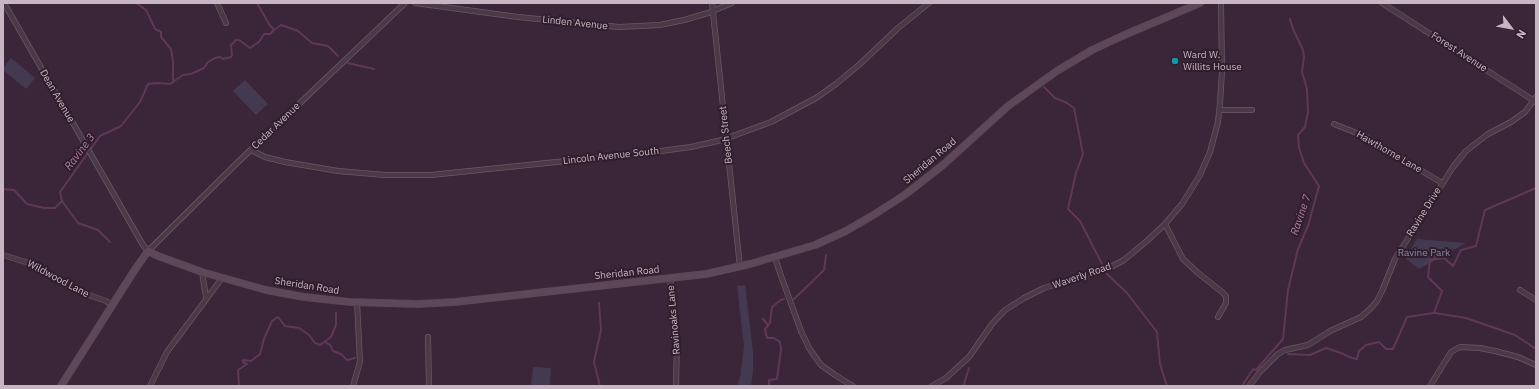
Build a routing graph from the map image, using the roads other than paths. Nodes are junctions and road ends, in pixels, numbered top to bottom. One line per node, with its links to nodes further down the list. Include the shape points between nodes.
1 (4, 3): 21 (street, Dean Avenue)
2 (217, 3): 12 (street)
3 (405, 3): 18 (street, Cedar Avenue)
4 (415, 3): 11 (street, Linden Avenue, via 619,27 660,25)
5 (712, 3): 11 (street, Beech Street)
6 (732, 3): 11 (street, Linden Avenue)
7 (928, 3): 17 (street, Lincoln Avenue South, via 860,64 816,98 771,122)
8 (1200, 3): 23 (street, Sheridan Road, via 1092,50 1008,106 912,190 846,231 816,245)
9 (1221, 3): 14 (street, Waverly Road)
10 (1382, 3): 13 (street, Forest Avenue)
11 (713, 11): 17 (street, Beech Street)
12 (226, 23)
13 (1535, 100): 19 (street, Ravine Drive, via 1525,112 1488,134 1466,151)
14 (1220, 110): 15 (street); 20 (street, Waverly Road, via 1214,138 1200,175 1182,204)
15 (1252, 110)
16 (1334, 124): 19 (street, Hawthorne Lane, via 1370,140)
17 (727, 138): 18 (street, Lincoln Avenue South, via 691,147 653,152 431,175 338,171 285,162); 24 (street, Beech Street)
18 (251, 150): 21 (street, Cedar Avenue)
19 (1442, 183): 43 (street, Ravine Drive, via 1395,259 1377,301 1370,309 1361,317 1330,331 1308,345 1278,354)
20 (1165, 224): 33 (street, via 1183,259 1226,296 1226,303); 42 (street, Waverly Road, via 1124,260 1093,274 1044,288 1005,310 969,357 946,378)
21 (148, 251): 25 (street, Sheridan Road); 32 (street)
22 (3, 255): 32 (street, Wildwood Lane, via 32,264 71,287)
23 (775, 257): 24 (street, Sheridan Road); 41 (street, via 809,348 821,365)
24 (740, 267): 27 (street, Sheridan Road)
25 (202, 272): 26 (street, Sheridan Road); 29 (street)
26 (222, 278): 29 (street); 31 (street, Sheridan Road, via 304,297)
27 (670, 279): 31 (street, Sheridan Road, via 455,302); 40 (street, Ravinoaks Lane, via 677,341)
28 (1520, 290): 30 (street)
29 (206, 297): 37 (street, via 167,352)
30 (1536, 300)
31 (357, 302): 38 (street, via 360,362)
32 (112, 305): 36 (street)
33 (1218, 317)
34 (428, 337): 39 (street)
35 (1536, 365): 44 (street, via 1518,357 1490,350 1457,348 1451,352)
36 (61, 386)
37 (150, 386)
38 (353, 386)
39 (429, 386)
40 (676, 386)
41 (853, 386)
42 (932, 386)
43 (1249, 386)
44 (1430, 386)

